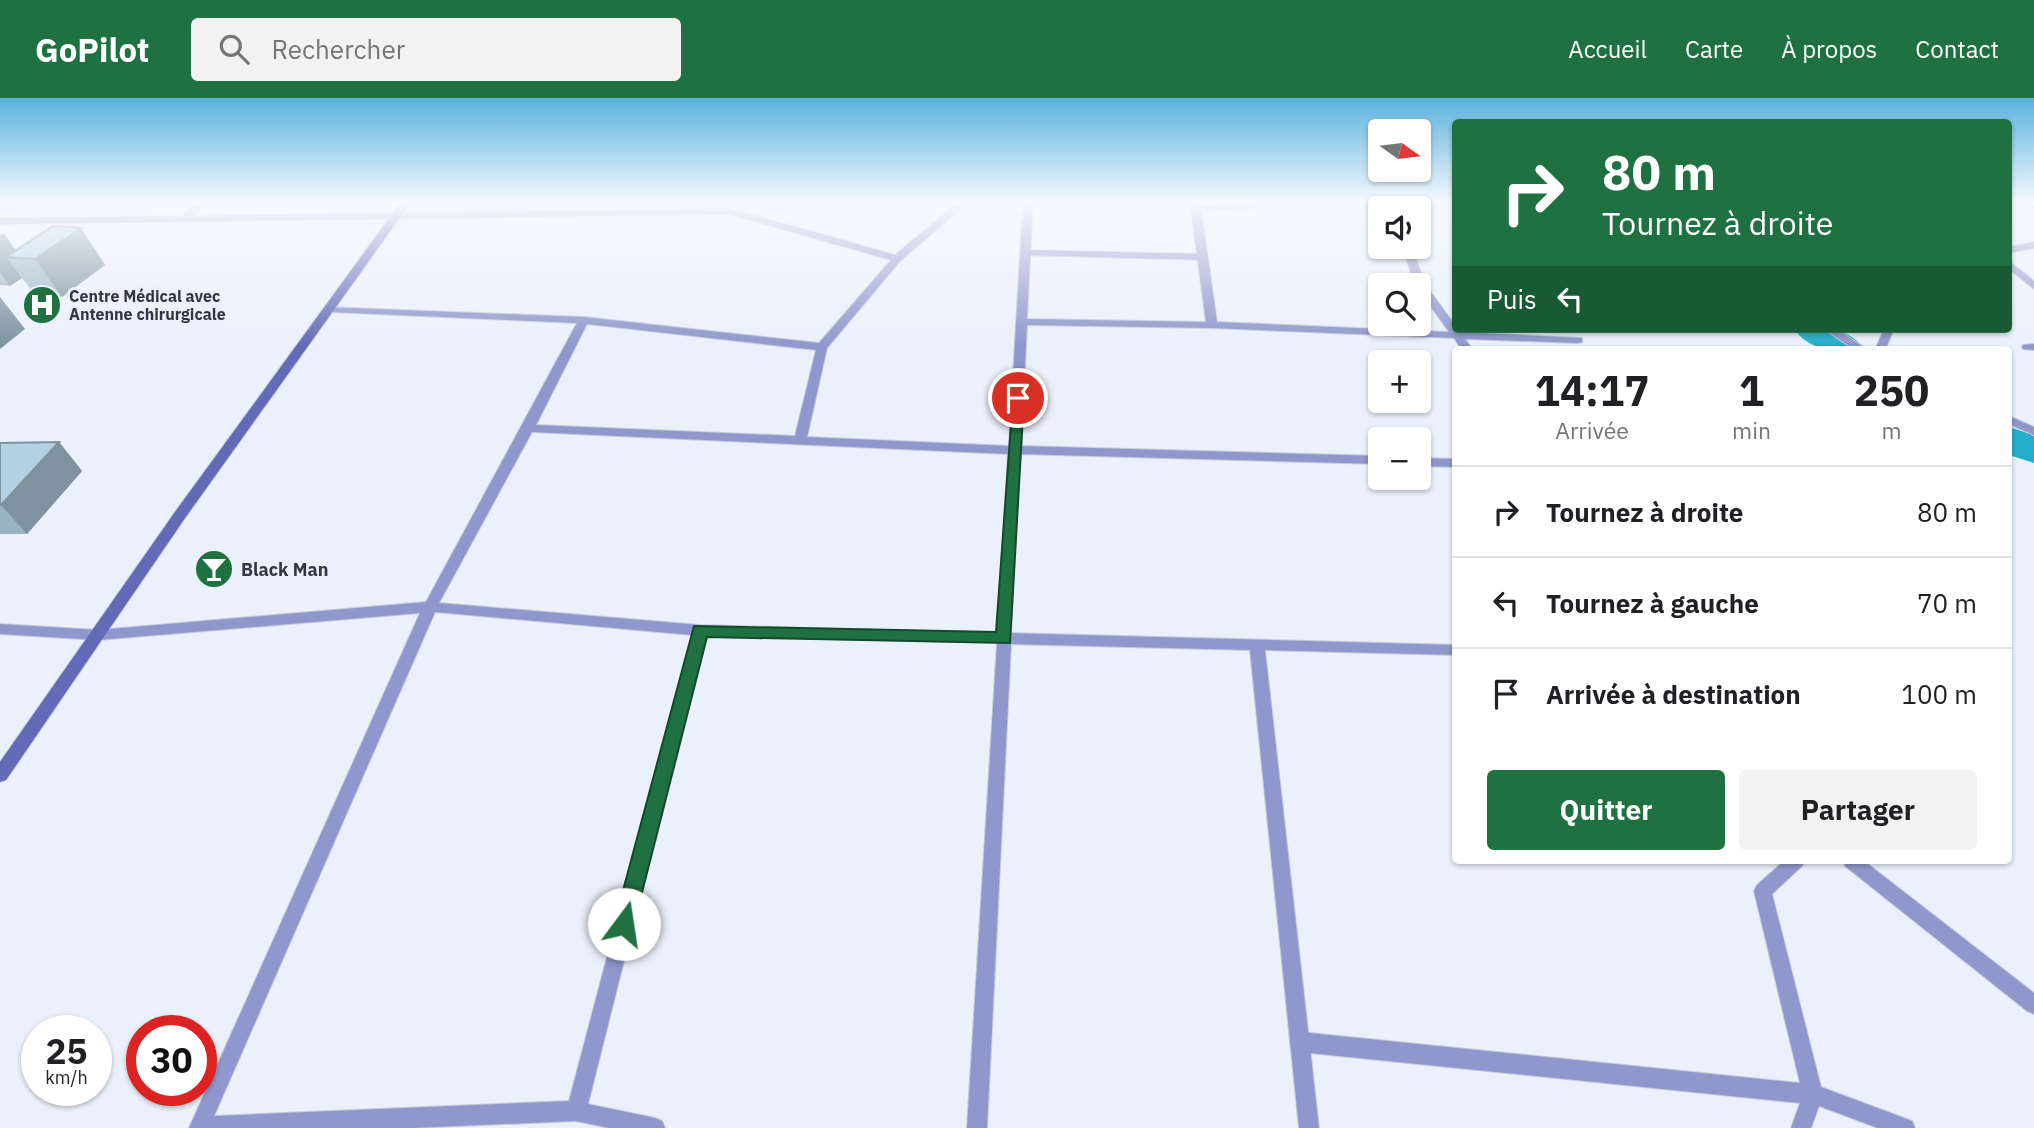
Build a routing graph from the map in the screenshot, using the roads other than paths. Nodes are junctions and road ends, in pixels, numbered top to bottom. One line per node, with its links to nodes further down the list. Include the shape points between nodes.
1 (372, 250): 12 (main road)
2 (868, 250): 7 (street)
3 (908, 250): 7 (street)
4 (1202, 250): 6 (street)
5 (1026, 253): 6 (street); 14 (street)
6 (1203, 257): 15 (street)
7 (897, 259): 22 (street)
8 (1411, 259): 16 (street, via 1420,284)
9 (2012, 266): 11 (street)
10 (2012, 281): 11 (street)
11 (2032, 282)
12 (330, 309): 13 (street); 34 (main road)
13 (583, 320): 22 (street); 24 (street)
14 (1023, 322): 15 (street); 27 (street)
15 (1212, 325): 18 (street)
16 (1452, 327)
17 (1835, 333): 21 (street)
18 (1458, 335): 19 (street); 20 (street)
19 (1578, 340)
20 (1465, 346)
21 (1857, 346)
22 (822, 347): 26 (street)
23 (2012, 421): 25 (street)
24 (528, 429): 26 (street); 31 (street)
25 (2034, 431)
26 (800, 440): 27 (street)
27 (1014, 450): 28 (street); 35 (street)
28 (1368, 460)
29 (1431, 462): 30 (street)
30 (1452, 463)
31 (430, 607): 33 (street); 34 (street); 45 (street)
32 (0, 629): 34 (street)
33 (700, 630): 35 (street); 44 (street)
34 (98, 635): 38 (main road)
35 (1004, 638): 36 (street); 47 (street)
36 (1257, 645): 37 (street); 42 (street)
37 (1452, 650)
38 (0, 775)
39 (1793, 864): 43 (street, via 1763,891)
40 (1855, 864): 41 (street)
41 (2034, 1005)
42 (1300, 1042): 43 (street); 48 (street)
43 (1813, 1094): 49 (street); 50 (street)
44 (576, 1111): 45 (street); 46 (street)
45 (199, 1128)
46 (655, 1128)
47 (977, 1128)
48 (1309, 1128)
49 (1801, 1128)
50 (1905, 1128)

